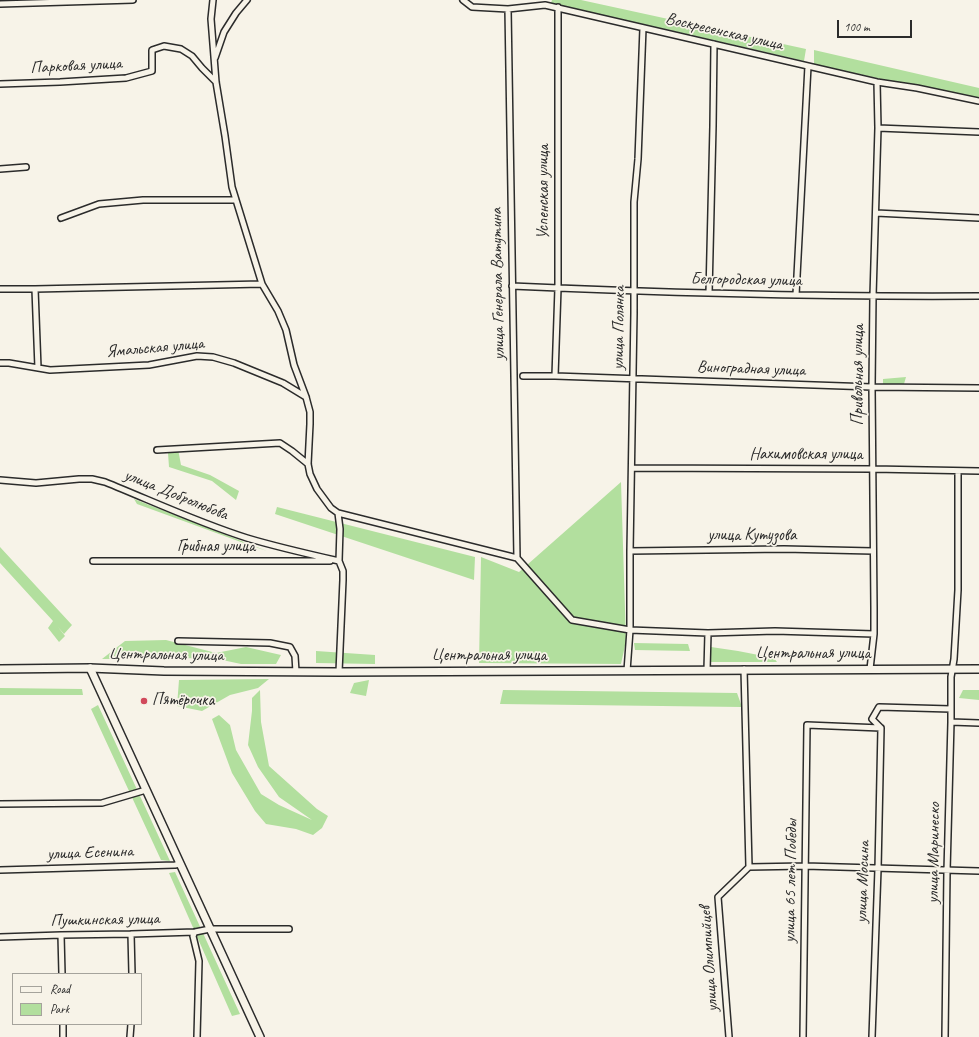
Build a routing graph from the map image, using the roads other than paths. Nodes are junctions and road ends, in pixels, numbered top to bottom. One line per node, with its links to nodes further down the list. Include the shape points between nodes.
1 (133, 0): 5 (street)
2 (213, 0): 10 (street, via 211,19)
3 (247, 0): 10 (street, via 224,32)
4 (463, 0): 7 (street, Воскресенская улица, via 472,7)
5 (0, 4)
6 (558, 7): 7 (street, Воскресенская улица, via 546,5); 8 (street, Воскресенская улица); 26 (street, Успенская улица)
7 (508, 9): 25 (street, улица Генерала Ватутина)
8 (643, 28): 9 (street, Воскресенская улица); 29 (street, улица Полянка, via 634,202)
9 (714, 44): 11 (street, Воскресенская улица); 30 (street)
10 (214, 60): 12 (street)
11 (808, 66): 13 (street, Воскресенская улица); 31 (street)
12 (216, 82): 14 (street, Парковая улица, via 192,56 181,49 164,46 152,50 152,71 126,78); 20 (street)
13 (877, 82): 15 (street, Воскресенская улица); 16 (street, Привольная улица)
14 (0, 84)
15 (979, 101)
16 (878, 128): 17 (street); 21 (street, Привольная улица)
17 (979, 132)
18 (26, 167): 19 (street)
19 (0, 169)
20 (236, 200): 22 (street, via 143,200 99,204); 24 (street)
21 (876, 213): 23 (street); 32 (street, Привольная улица)
22 (60, 218)
23 (979, 218)
24 (262, 284): 28 (street); 41 (street, via 286,330 294,365)
25 (512, 286): 26 (street, Белгородская улица); 52 (street, улица Генерала Ватутина)
26 (558, 288): 29 (street, Белгородская улица); 37 (street, Успенская улица)
27 (0, 289): 28 (street)
28 (35, 289): 35 (street)
29 (634, 291): 30 (street, Белгородская улица); 38 (street, улица Полянка)
30 (709, 293): 31 (street, Белгородская улица)
31 (796, 295): 32 (street, Белгородская улица)
32 (874, 296): 33 (street, Белгородская улица); 39 (street, Привольная улица)
33 (979, 296)
34 (0, 363): 35 (street, Ямальская улица)
35 (38, 368): 41 (street, Ямальская улица, via 50,370 149,365 197,356 212,357 283,383)
36 (523, 376): 37 (street, Виноградная улица)
37 (555, 376): 38 (street, Виноградная улица)
38 (633, 379): 39 (street, Виноградная улица); 44 (street, улица Полянка)
39 (872, 387): 40 (street, Виноградная улица); 45 (street, Привольная улица)
40 (979, 388)
41 (306, 397): 43 (street, via 310,412)
42 (157, 450): 43 (street, улица Добролюбова, via 280,443)
43 (308, 464): 49 (street, via 317,489)
44 (632, 468): 45 (street, Нахимовская улица); 51 (street, улица Полянка)
45 (873, 469): 46 (street, Нахимовская улица); 50 (street, Привольная улица)
46 (958, 471): 47 (street, Нахимовская улица); 64 (street, via 958,590)
47 (979, 471)
48 (0, 480): 54 (street, улица Добролюбова, via 36,483 92,479 105,482 246,538)
49 (338, 513): 52 (street); 54 (street)
50 (873, 550): 51 (street, улица Кутузова); 57 (street, Привольная улица)
51 (630, 551): 55 (street, улица Полянка)
52 (517, 558): 55 (street, Центральная улица, via 572,620)
53 (93, 561): 54 (street, Грибная улица)
54 (339, 561): 68 (street, via 343,580)
55 (630, 630): 56 (street, Центральная улица); 65 (street, улица Полянка)
56 (708, 633): 57 (street, Центральная улица, via 775,631); 66 (street)
57 (874, 634): 63 (street, Привольная улица)
58 (178, 641): 67 (street, via 270,643 290,647 295,656)
59 (90, 668): 61 (main road, Центральная улица); 67 (main road, Центральная улица); 73 (main road)
60 (979, 668): 64 (main road, Центральная улица)
61 (0, 669)
62 (744, 669): 63 (main road, Центральная улица); 66 (main road, Центральная улица); 77 (street)
63 (870, 669): 64 (main road, Центральная улица)
64 (952, 669): 69 (street, улица Маринеско)
65 (627, 670): 66 (main road, Центральная улица); 68 (main road, Центральная улица)
66 (707, 670)
67 (296, 672): 68 (main road, Центральная улица)
68 (339, 672)
69 (951, 709): 70 (street, улица Маринеско); 72 (street, via 879,707 872,719)
70 (951, 722): 71 (street); 80 (street, улица Маринеско)
71 (979, 723)
72 (881, 728): 76 (street, улица 65 лет Победы, via 807,725); 78 (street, улица Мосина)
73 (146, 790): 74 (street, via 102,803); 75 (main road)
74 (0, 804)
75 (180, 864): 79 (street, улица Есенина); 82 (main road)
76 (805, 866): 77 (street); 78 (street); 97 (street, улица 65 лет Победы)
77 (748, 867): 96 (street, улица Олимпийцев, via 718,897)
78 (878, 868): 80 (street); 98 (street, улица Мосина)
79 (0, 870)
80 (947, 871): 81 (street); 99 (street, улица Маринеско)
81 (979, 871)
82 (210, 929): 83 (street, Пушкинская улица); 84 (street, Пушкинская улица); 95 (main road)
83 (289, 929)
84 (195, 932): 85 (street, Пушкинская улица); 94 (street, via 193,936 199,961)
85 (131, 934): 86 (street, Пушкинская улица); 89 (street)
86 (61, 935): 87 (street, Пушкинская улица); 88 (street)
87 (0, 937)
88 (62, 973)
89 (132, 973)
90 (63, 1025): 92 (street)
91 (131, 1025): 93 (street)
92 (64, 1037)
93 (130, 1037)
94 (198, 1037)
95 (260, 1037)
96 (729, 1037)
97 (803, 1037)
98 (872, 1037)
99 (946, 1037)

